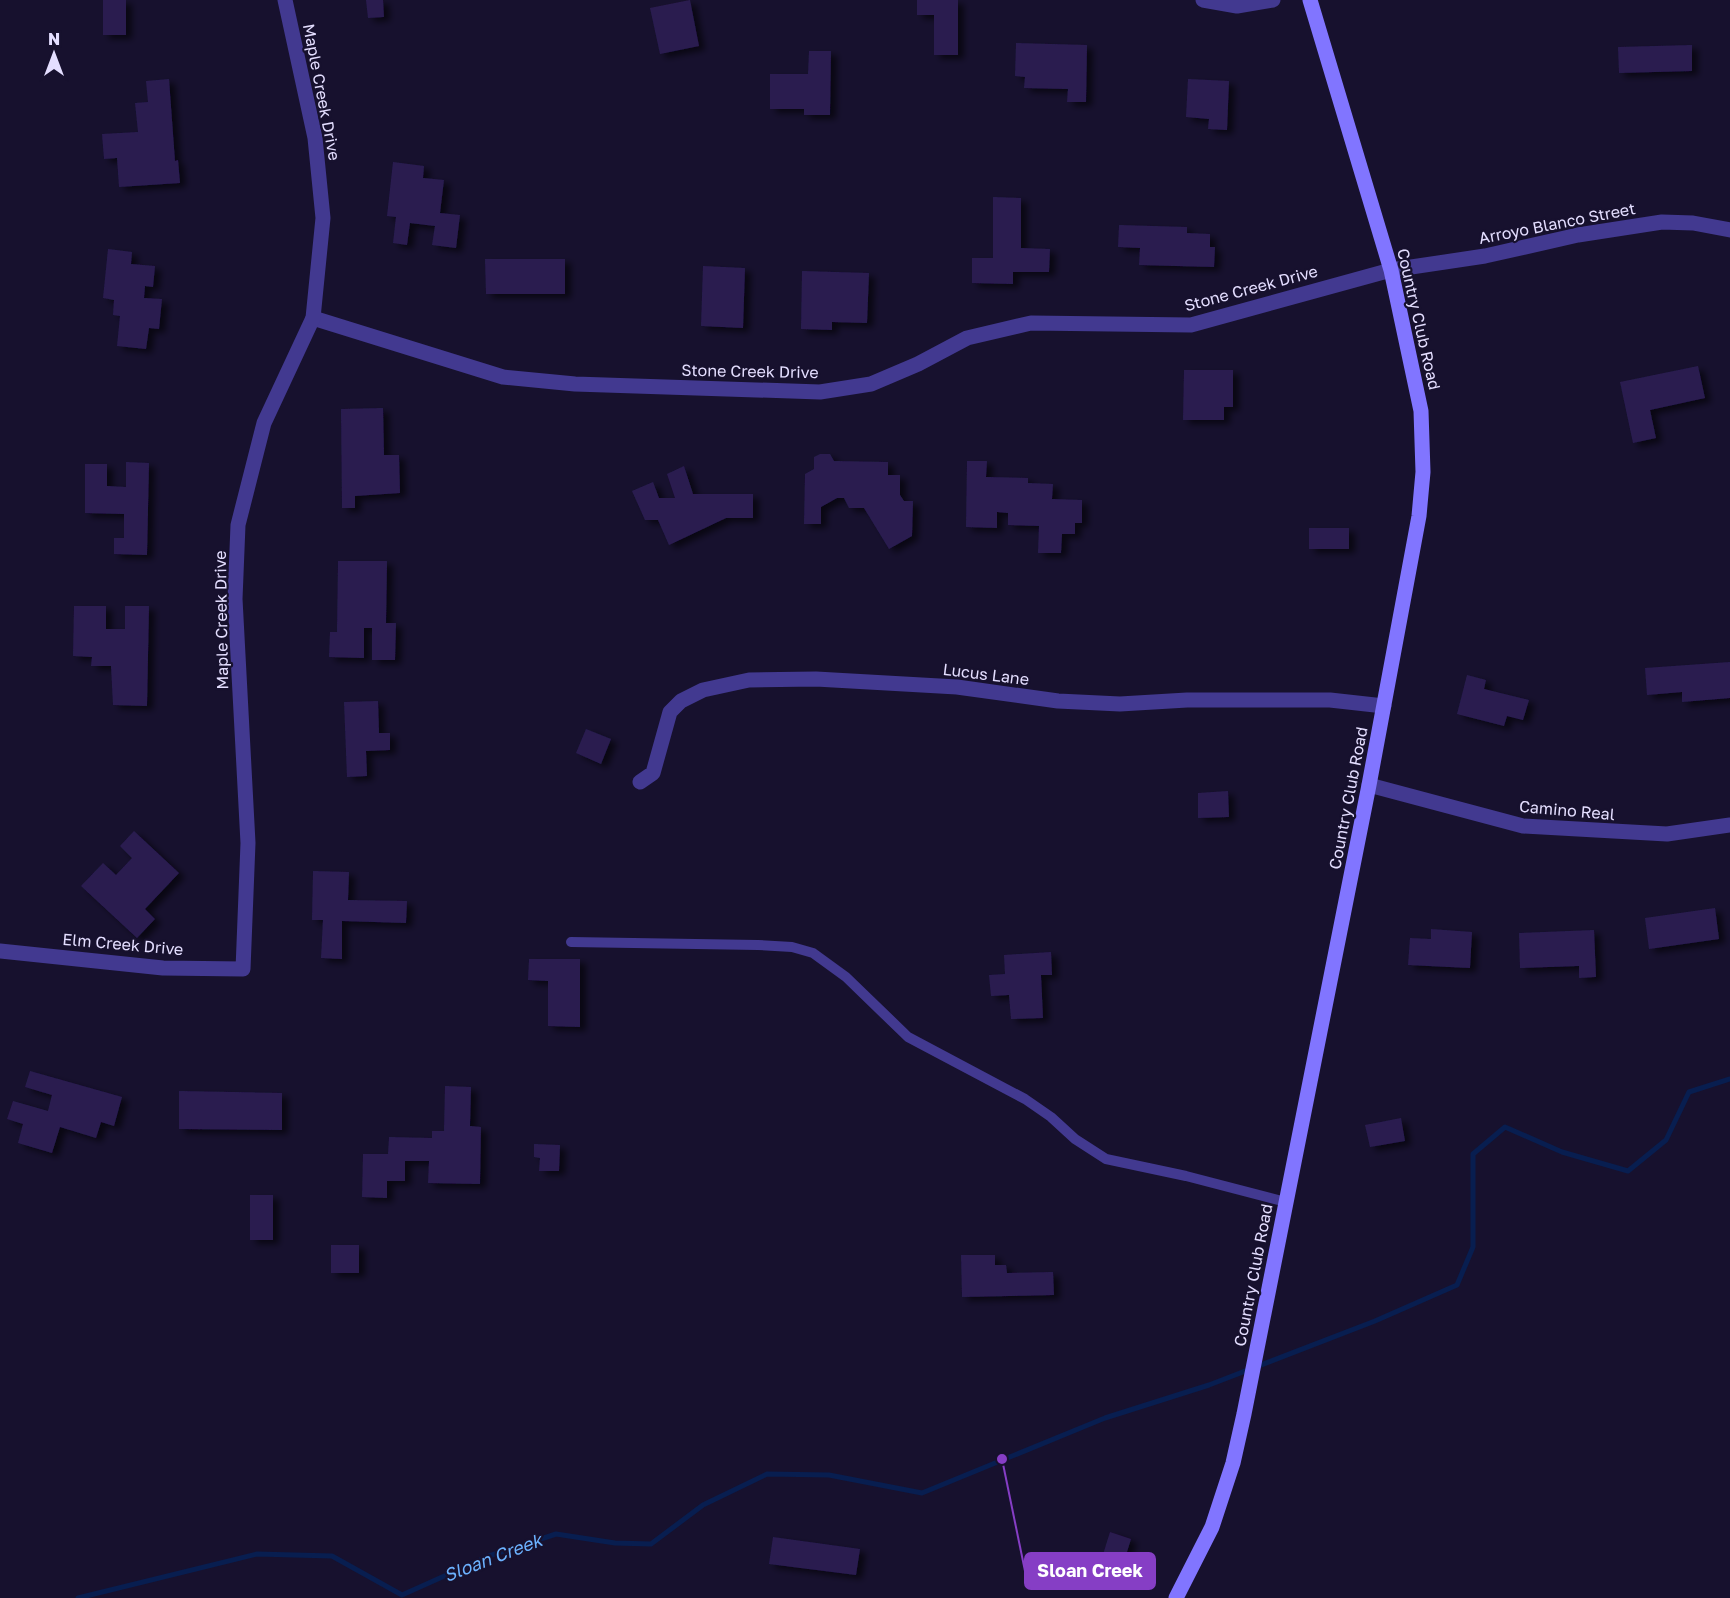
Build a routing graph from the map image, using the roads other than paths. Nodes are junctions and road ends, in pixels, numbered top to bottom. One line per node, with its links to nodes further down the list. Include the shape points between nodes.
1 (285, 0): 7 (street, Maple Creek Drive, via 315,138 323,218)
2 (1203, 0): 3 (street, via 1237,6)
3 (1273, 0)
4 (1310, 0): 6 (main road, Country Club Road)
5 (1730, 230): 6 (street, Arroyo Blanco Street, via 1662,222)
6 (1391, 270): 7 (street, Stone Creek Drive, via 1191,325 1031,323 967,338 871,384 820,392 575,384 503,377); 8 (main road, Country Club Road, via 1421,411 1423,472 1415,546)
7 (313, 318): 14 (street, Maple Creek Drive, via 264,423 238,525 236,599 248,843)
8 (1384, 706): 9 (street, Lucus Lane, via 1330,700 1120,704 1058,701 957,687 816,679 750,680 703,690 681,701 670,712 652,773); 10 (main road, Country Club Road)
9 (640, 782)
10 (1369, 785): 11 (street, Camino Real, via 1523,826 1667,834); 15 (main road, Country Club Road)
11 (1730, 825)
12 (571, 942): 15 (lane, via 792,946 813,952 846,977 908,1037 1025,1099 1106,1159)
13 (0, 951): 14 (street, Elm Creek Drive, via 164,968)
14 (243, 969)
15 (1286, 1202): 16 (main road, Country Club Road, via 1233,1462 1212,1527)
16 (1176, 1598)

